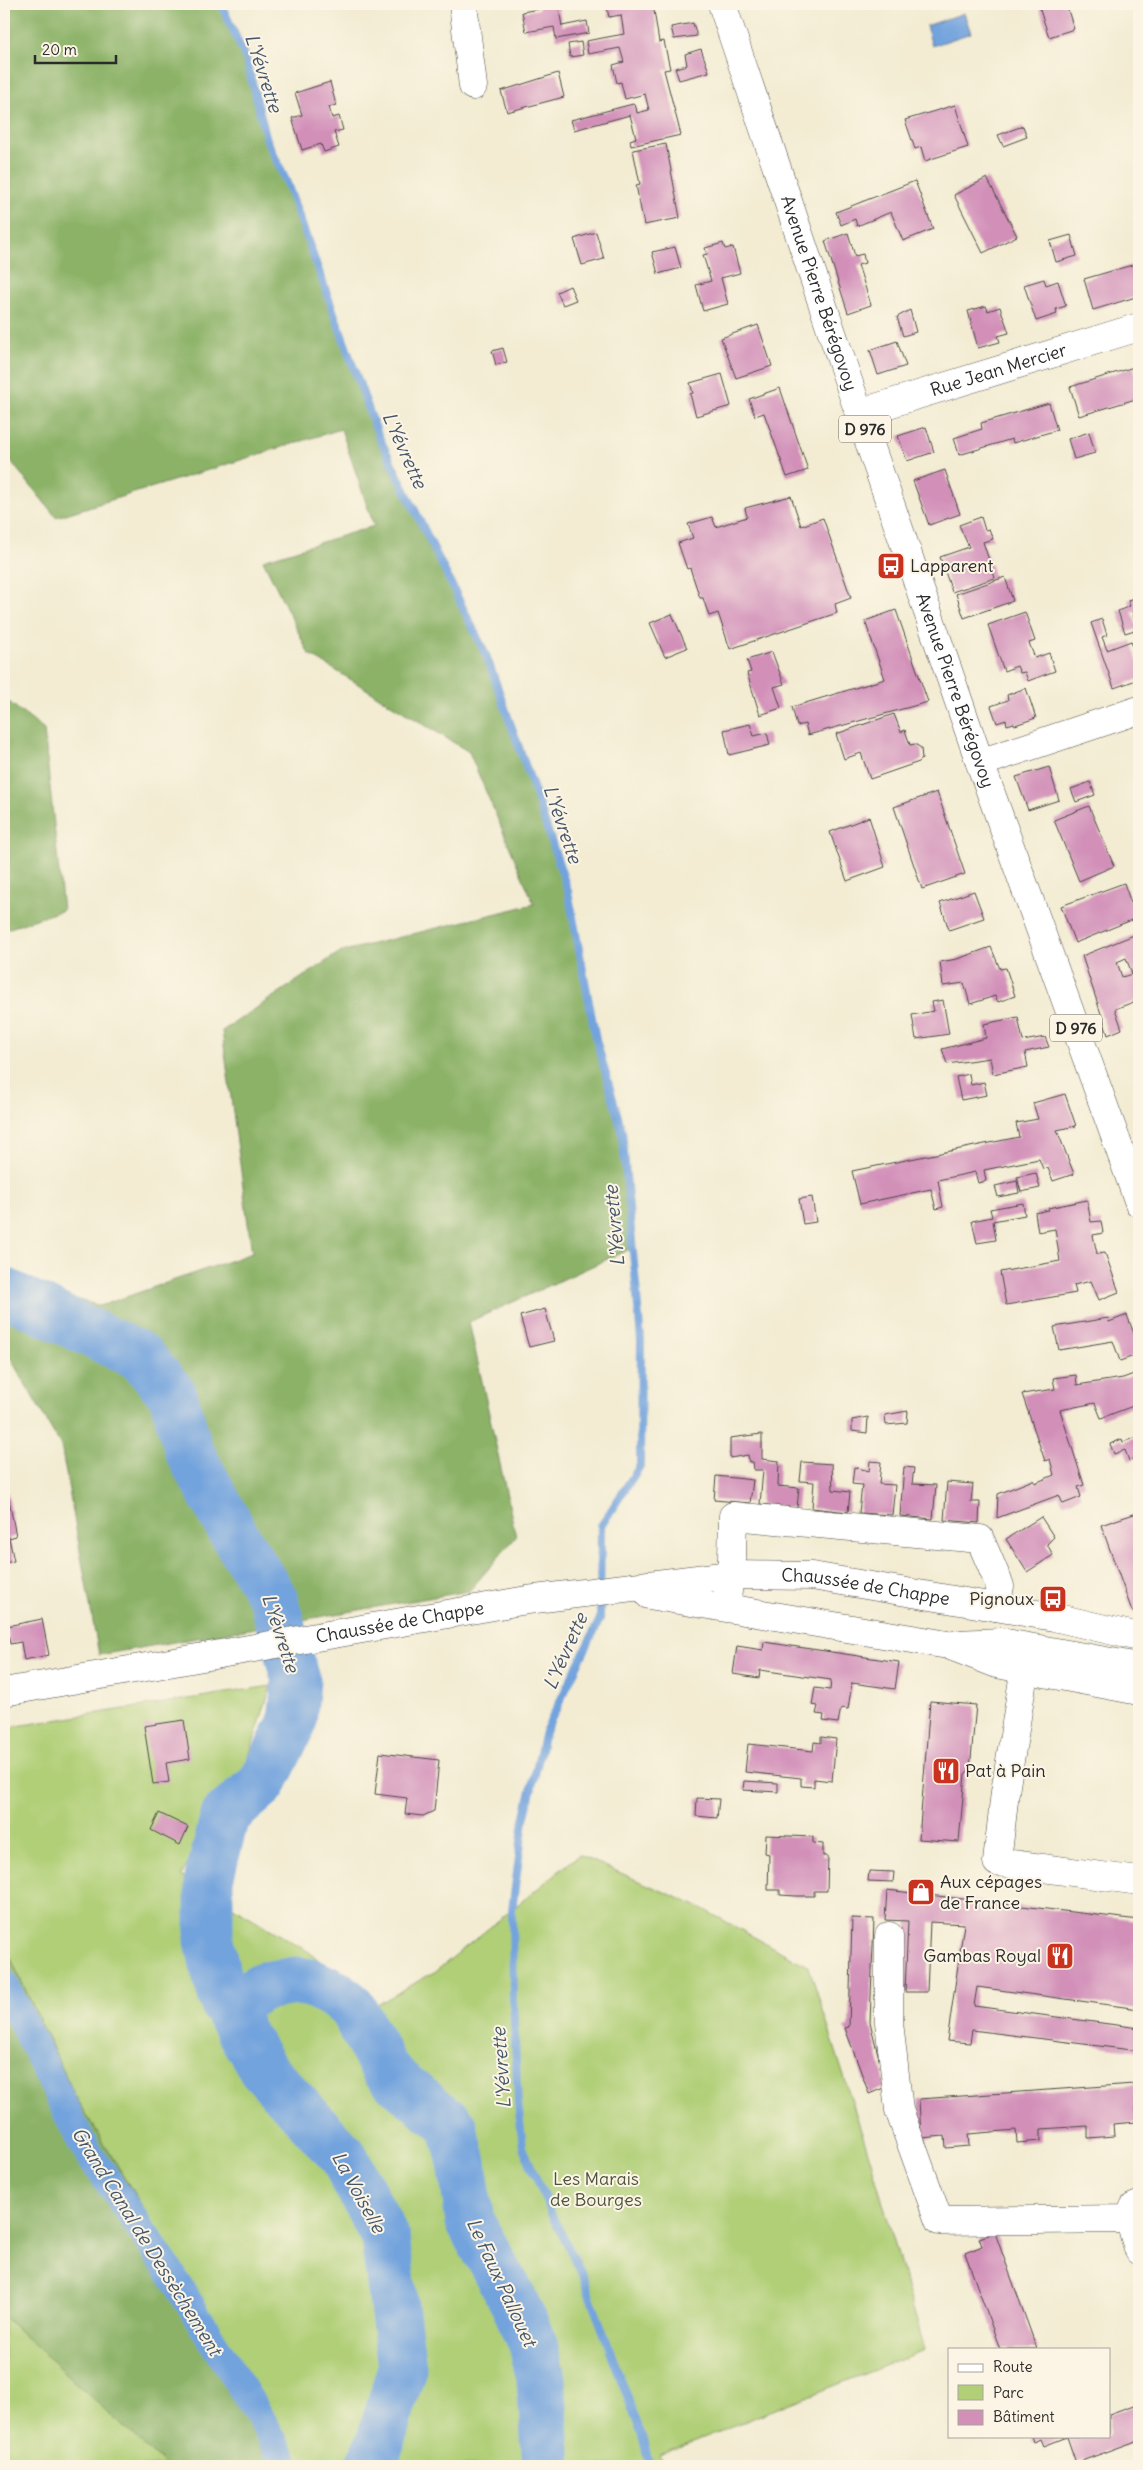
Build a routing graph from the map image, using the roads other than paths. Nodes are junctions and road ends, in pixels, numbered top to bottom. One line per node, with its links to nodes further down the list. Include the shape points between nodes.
1 (463, 4): 3 (main road)
2 (722, 4): 5 (main road, Avenue Pierre Bérégovoy / D 976)
3 (473, 86)
4 (1139, 327): 5 (main road, Rue Jean Mercier)
5 (859, 412): 7 (main road, Avenue Pierre Bérégovoy / D 976)
6 (1139, 710): 7 (main road)
7 (980, 762): 8 (main road, Avenue Pierre Bérégovoy / D 976)
8 (1139, 1203)
9 (730, 1575): 10 (main road, Chaussée de Chappe); 11 (main road); 12 (main road, Chaussée de Chappe, via 812,1576); 12 (main road, via 733,1516 980,1539 1000,1586)
10 (620, 1590): 11 (main road, Chaussée de Chappe); 17 (main road, Chaussée de Chappe, via 569,1594)
11 (726, 1607): 14 (main road, Chaussée de Chappe, via 948,1645 1001,1642)
12 (996, 1607): 13 (main road, Chaussée de Chappe)
13 (1139, 1637)
14 (1027, 1659): 15 (main road, Chaussée de Chappe); 16 (main road, Chaussée de Chappe); 18 (main road, via 997,1862)
15 (1139, 1667)
16 (1139, 1691)
17 (4, 1692)
18 (1139, 1881)
19 (889, 1936): 20 (main road, via 889,2022 899,2110 939,2222)
20 (1134, 2212): 21 (main road)
21 (1139, 2251)

